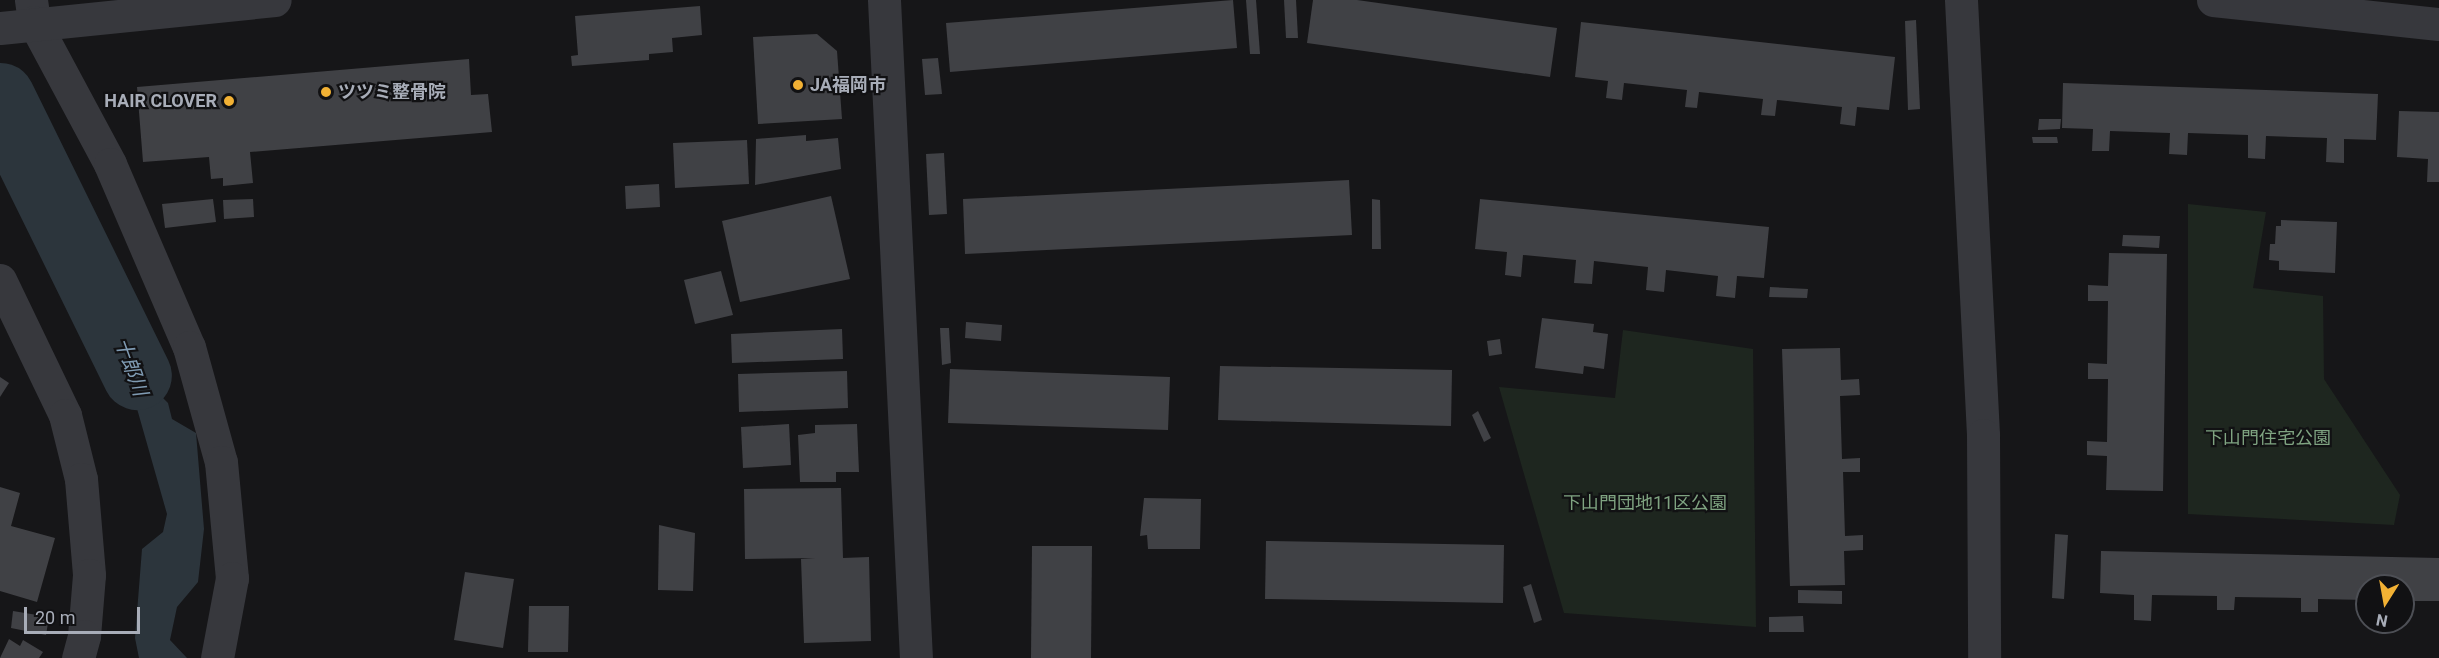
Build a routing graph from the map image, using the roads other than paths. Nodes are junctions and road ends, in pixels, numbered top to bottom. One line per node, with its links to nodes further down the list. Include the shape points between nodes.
1 (275, 0): 5 (street)
2 (884, 0): 11 (street)
3 (1961, 0): 12 (street, via 1983,435)
4 (2213, 0): 6 (street)
5 (33, 11): 7 (street); 10 (street, via 110,164 189,347 221,462 232,578)
6 (2439, 24)
7 (0, 28)
8 (0, 280): 9 (street, via 65,415 81,479 88,574 84,636)
9 (78, 658)
10 (217, 658)
11 (916, 658)
12 (1984, 658)

